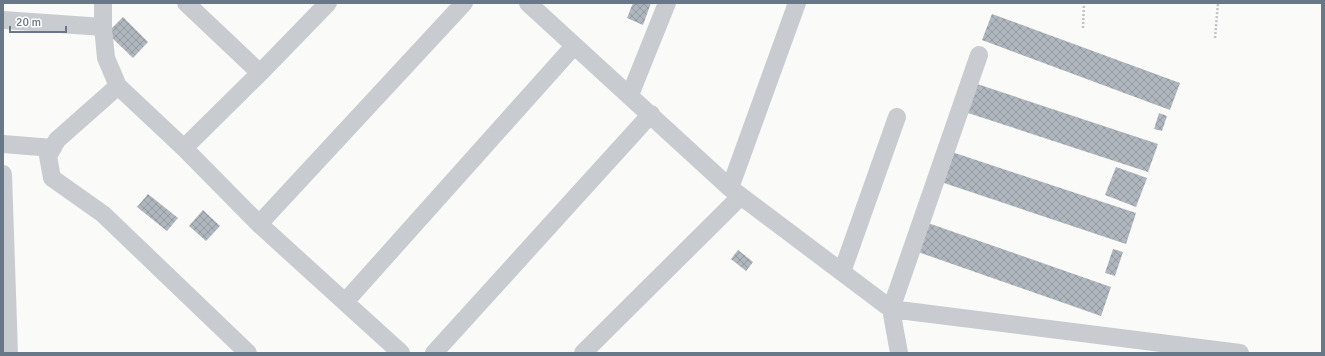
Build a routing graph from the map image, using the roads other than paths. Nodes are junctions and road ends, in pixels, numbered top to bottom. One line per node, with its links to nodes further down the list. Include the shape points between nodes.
1 (103, 3): 9 (street)
2 (186, 3): 12 (street)
3 (328, 3): 12 (street)
4 (464, 3): 22 (street)
5 (528, 3): 10 (street)
6 (667, 3): 14 (street)
7 (797, 3): 21 (street)
8 (3, 20): 9 (street)
9 (103, 27): 13 (street, via 106,58)
10 (574, 46): 14 (street); 24 (street)
11 (979, 55): 25 (street)
12 (260, 73): 19 (street)
13 (118, 86): 18 (street, via 57,140); 19 (street)
14 (630, 95): 15 (street)
15 (650, 114): 21 (street); 29 (street)
16 (897, 117): 23 (street)
17 (3, 144): 18 (street)
18 (53, 148): 27 (street, via 48,156 52,178 103,214)
19 (184, 148): 22 (street)
20 (3, 174): 26 (street)
21 (735, 193): 23 (street); 30 (street)
22 (259, 224): 24 (street)
23 (842, 272): 25 (street)
24 (345, 302): 28 (street)
25 (890, 308): 31 (street); 32 (street)
26 (9, 353)
27 (248, 353)
28 (401, 353)
29 (434, 353)
30 (583, 353)
31 (899, 353)
32 (1240, 353)

